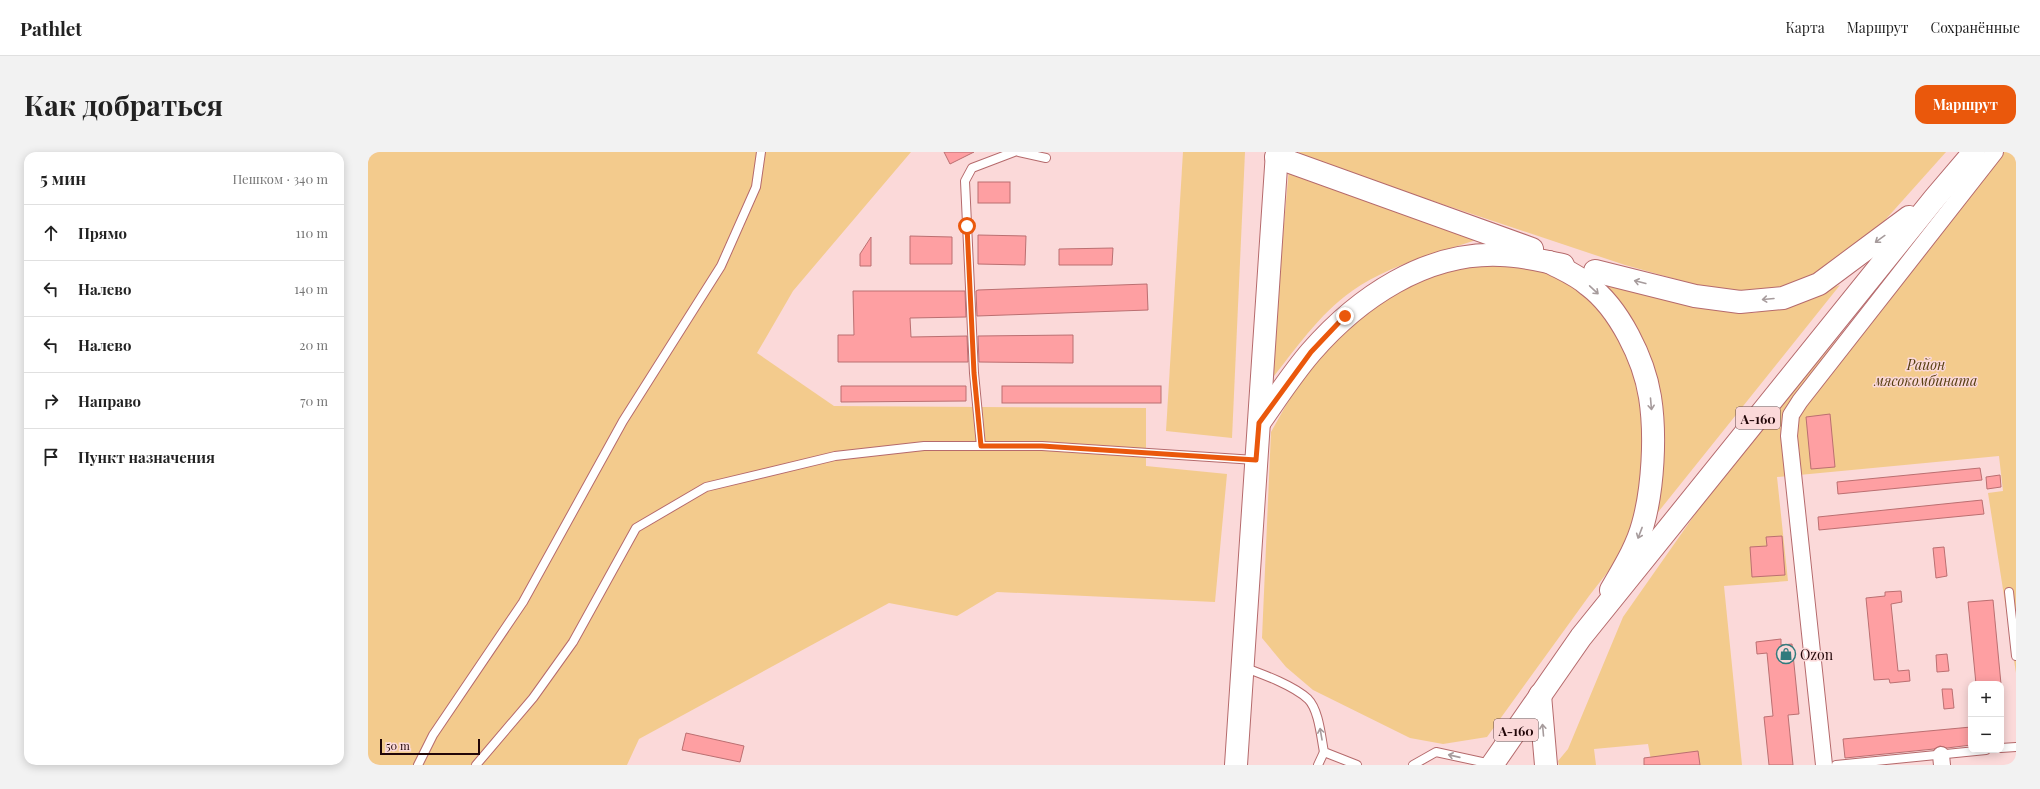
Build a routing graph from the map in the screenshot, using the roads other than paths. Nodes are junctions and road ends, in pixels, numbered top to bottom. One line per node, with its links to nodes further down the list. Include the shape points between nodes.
1 (761, 152): 25 (lane, via 756,187 721,266 623,421 523,602 433,735)
2 (1014, 152): 13 (lane, via 972,168 965,181 974,373)
3 (1019, 152): 7 (lane)
4 (1974, 152): 8 (main road, А-160)
5 (1995, 152): 33 (street, via 1791,415 1788,436)
6 (1277, 155): 9 (main road); 12 (main road)
7 (1046, 158)
8 (1934, 199): 11 (main road, one-way to 11, via 1819,284 1783,298 1740,302 1695,296); 16 (main road, А-160)
9 (1484, 233): 10 (main road); 11 (main road)
10 (1539, 260): 11 (main road); 12 (main road, via 1500,254 1473,256 1419,270 1385,287 1345,316 1311,352); 16 (main road, one-way to 16, via 1588,284 1601,296 1627,332 1645,376 1650,397 1652,457 1643,524 1632,554)
11 (1595, 270)
12 (1259, 423): 14 (main road)
13 (981, 446): 14 (lane, via 1042,446); 26 (lane, via 924,446 834,456 706,487 636,528 573,642 533,698)
14 (1256, 460): 18 (main road)
15 (2009, 592): 17 (lane)
16 (1581, 637): 19 (main road, А-160)
17 (2016, 656)
18 (1242, 667): 22 (lane, one-way to 18, via 1319,721 1308,699 1276,679); 27 (main road)
19 (1540, 695): 31 (main road, А-160); 32 (main road, one-way to 19)
20 (2016, 747): 21 (lane)
21 (2004, 748)
22 (1324, 752): 28 (lane); 29 (lane)
23 (1973, 753): 24 (lane)
24 (1942, 760): 34 (lane)
25 (418, 765)
26 (476, 765)
27 (1236, 765)
28 (1318, 765)
29 (1357, 765)
30 (1413, 765): 31 (lane, one-way to 30, via 1436,752)
31 (1492, 765)
32 (1546, 765)
33 (1824, 765)
34 (1836, 765)

